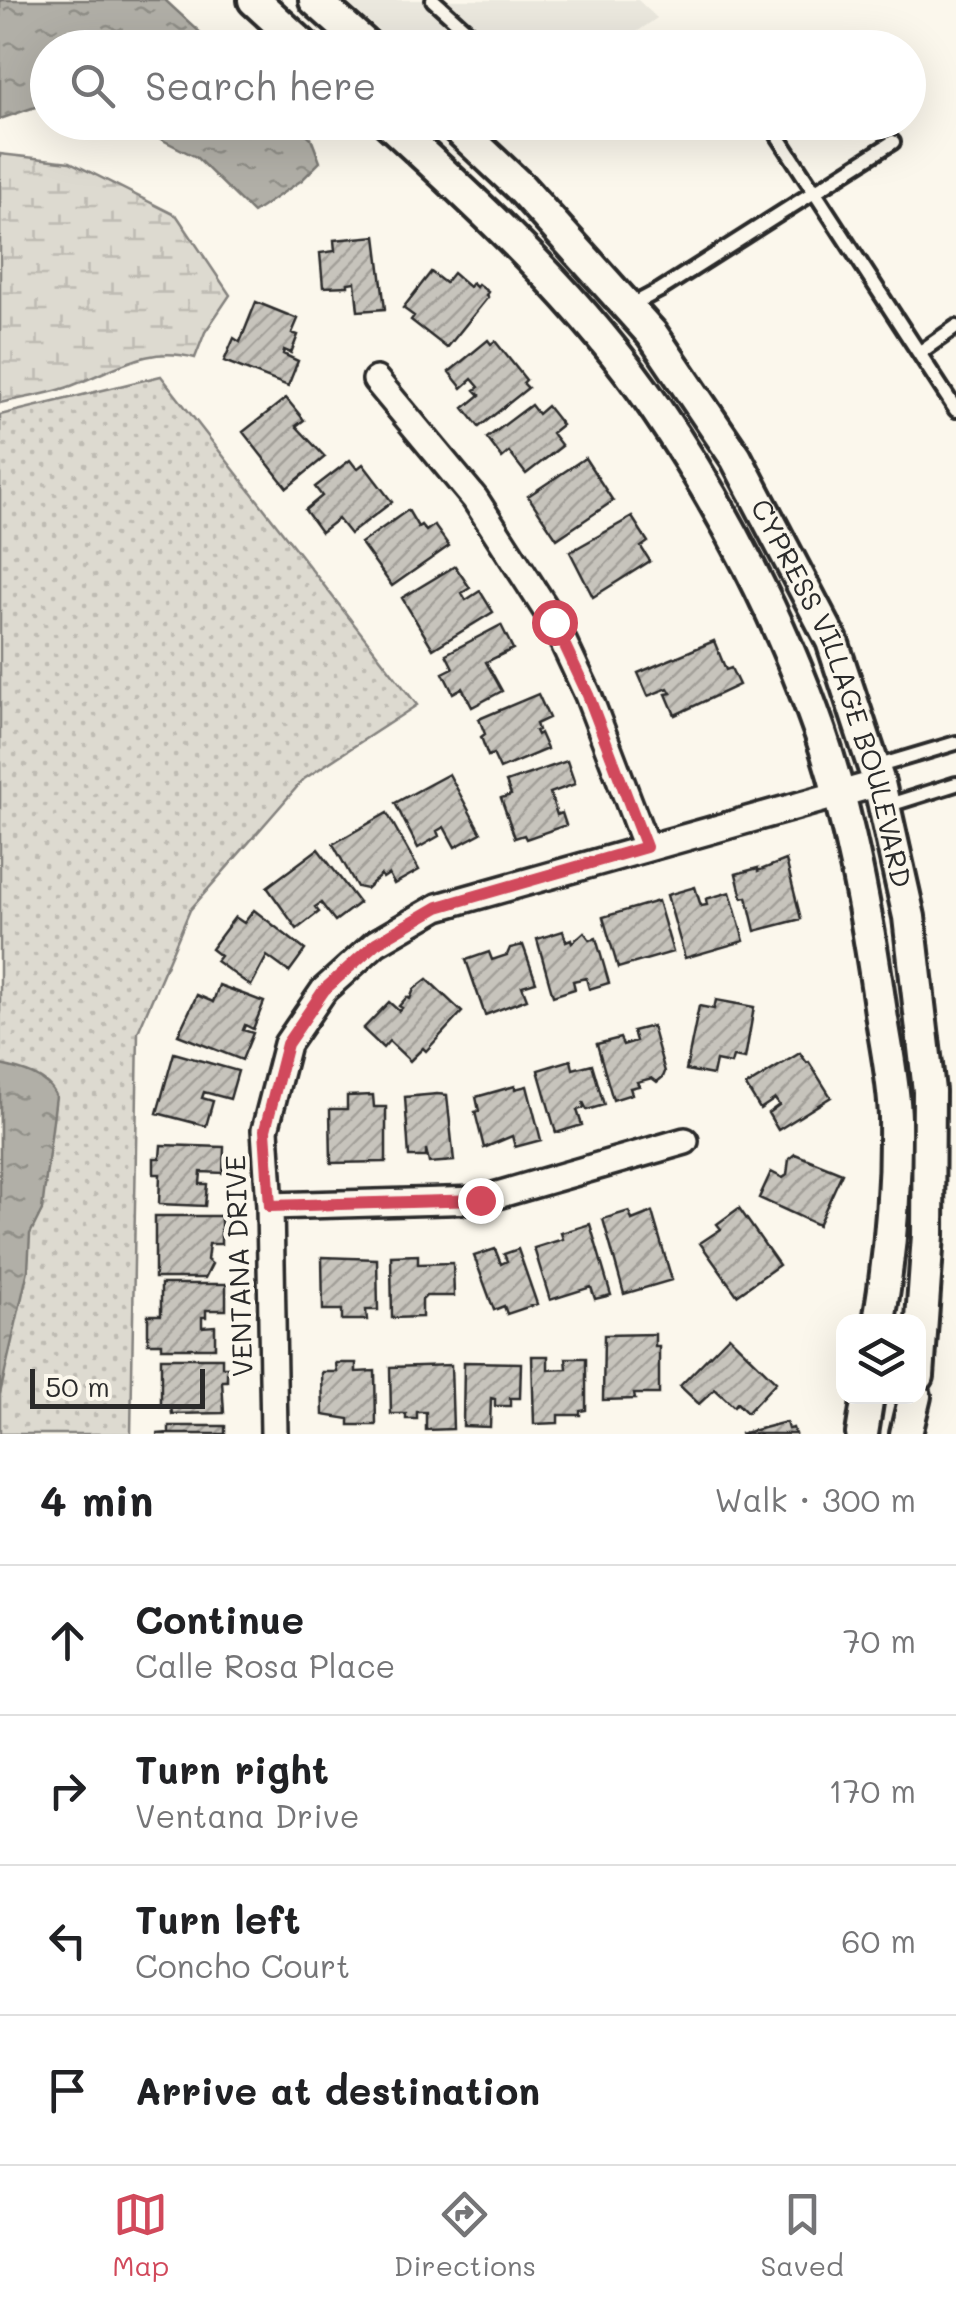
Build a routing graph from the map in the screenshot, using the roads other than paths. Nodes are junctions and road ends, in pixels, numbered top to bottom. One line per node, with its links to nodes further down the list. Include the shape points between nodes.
1 (254, 0): 4 (street)
2 (316, 0): 5 (street)
3 (434, 0): 6 (lane)
4 (286, 30)
5 (348, 30)
6 (466, 30)
7 (436, 140): 20 (street, CYPRESS VILLAGE BOULEVARD, via 656,408 728,528 786,648)
8 (440, 140): 12 (street, CYPRESS VILLAGE BOULEVARD, via 521,188)
9 (781, 140): 11 (lane)
10 (894, 142): 11 (lane)
11 (815, 193): 12 (lane); 14 (lane)
12 (628, 307): 19 (street, CYPRESS VILLAGE BOULEVARD, via 736,458 790,558 832,642)
13 (956, 327): 14 (lane)
14 (918, 353): 16 (lane)
15 (376, 380): 21 (street, via 475,499 554,622)
16 (956, 410)
17 (956, 743): 19 (lane)
18 (956, 784): 19 (lane)
19 (878, 786): 20 (street, VENTANA DRIVE); 25 (street, CYPRESS VILLAGE BOULEVARD, via 909,918 929,1091)
20 (839, 794): 21 (street, VENTANA DRIVE); 24 (street, CYPRESS VILLAGE BOULEVARD, via 871,942 895,1116)
21 (646, 847): 23 (street, VENTANA DRIVE, via 438,907 376,943 324,990 282,1061 265,1130)
22 (685, 1141): 23 (street, via 480,1200)
23 (270, 1206): 28 (street, VENTANA DRIVE)
24 (880, 1314)
25 (922, 1314)
26 (867, 1404): 29 (street)
27 (913, 1404): 30 (street)
28 (274, 1434)
29 (862, 1434)
30 (906, 1434)

